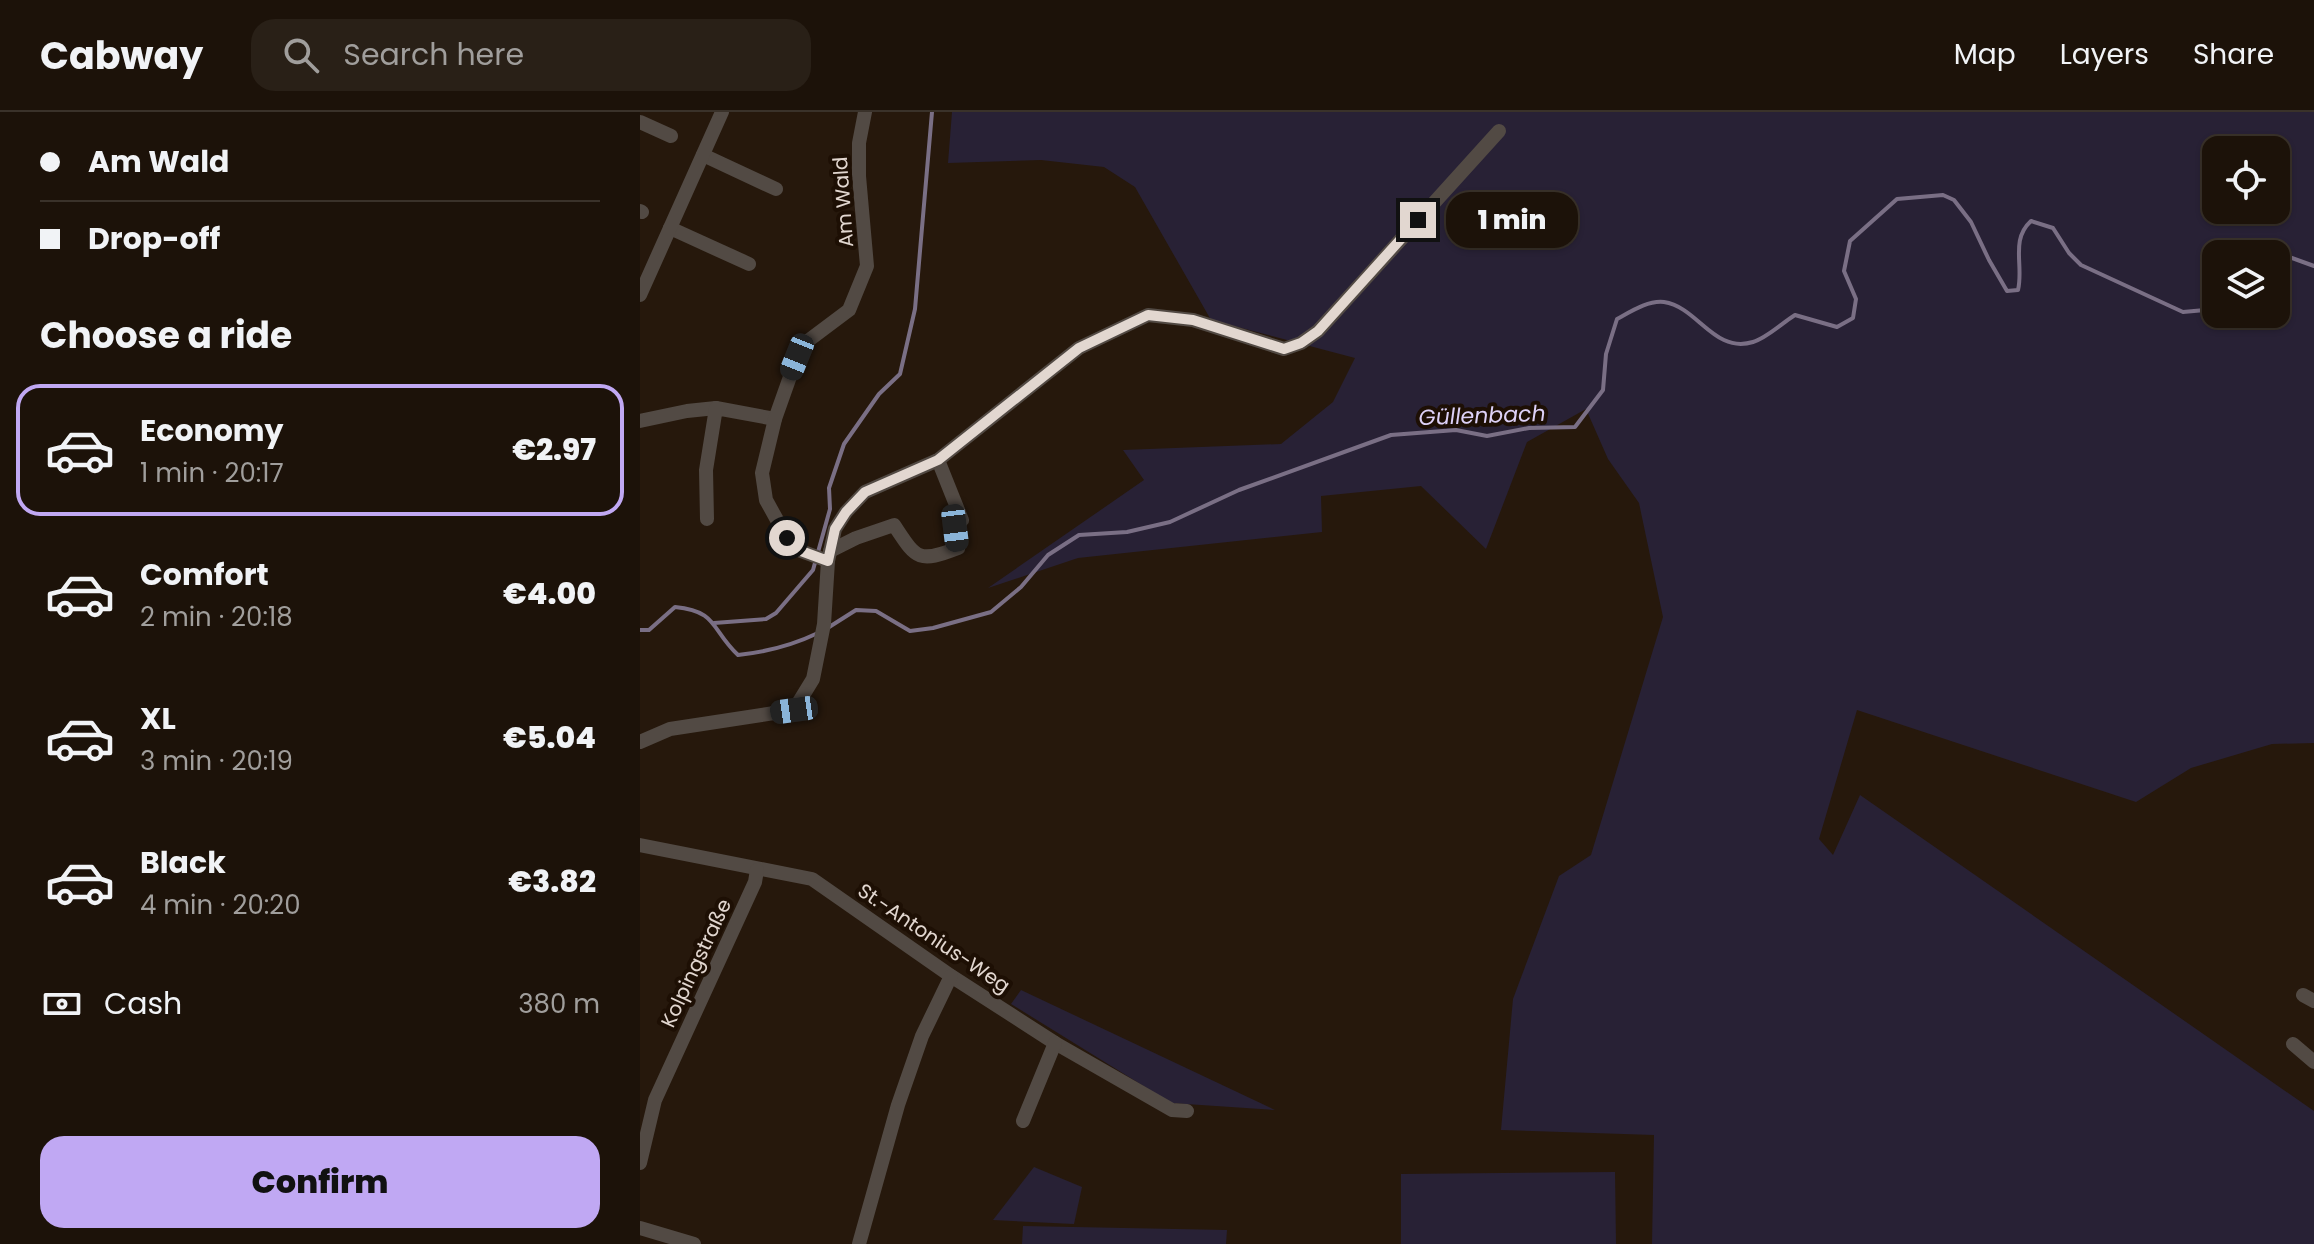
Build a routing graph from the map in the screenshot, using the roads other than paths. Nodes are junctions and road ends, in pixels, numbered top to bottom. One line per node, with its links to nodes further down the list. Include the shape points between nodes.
1 (722, 112): 6 (street)
2 (865, 112): 12 (street, Am Wald, via 859,176 867,266 849,310 809,340 797,357)
3 (640, 122): 5 (street)
4 (1499, 131): 14 (street, via 1318,331 1301,343 1284,349 1193,320 1148,315 1079,348)
5 (671, 136)
6 (703, 155): 7 (street); 8 (street)
7 (776, 189)
8 (670, 228): 9 (street); 10 (street)
9 (749, 264)
10 (640, 295)
11 (716, 408): 12 (street); 13 (street); 15 (street, via 706,470)
12 (775, 419): 16 (street, Am Wald, via 763,465 764,492 787,538 804,552)
13 (640, 421)
14 (938, 460): 16 (street, via 865,492 835,529); 16 (street, via 962,520 955,528 958,548 918,556 894,525 856,538)
15 (707, 519)
16 (828, 557): 17 (street, via 824,624 813,679 794,710 670,729)
17 (640, 742)
18 (640, 845): 19 (street, St.-Antonius-Weg)
19 (757, 870): 20 (street, St.-Antonius-Weg, via 812,879); 26 (street, Kolpingstraße, via 655,1100)
20 (951, 976): 21 (street, St.-Antonius-Weg); 29 (street, via 922,1036 898,1105)
21 (1055, 1043): 24 (street, St.-Antonius-Weg, via 1172,1110); 25 (street)
22 (2293, 1044): 23 (street)
23 (2314, 1062)
24 (1187, 1111)
25 (1023, 1121)
26 (640, 1163)
27 (641, 1230): 28 (street)
28 (694, 1244)
29 (859, 1244)

